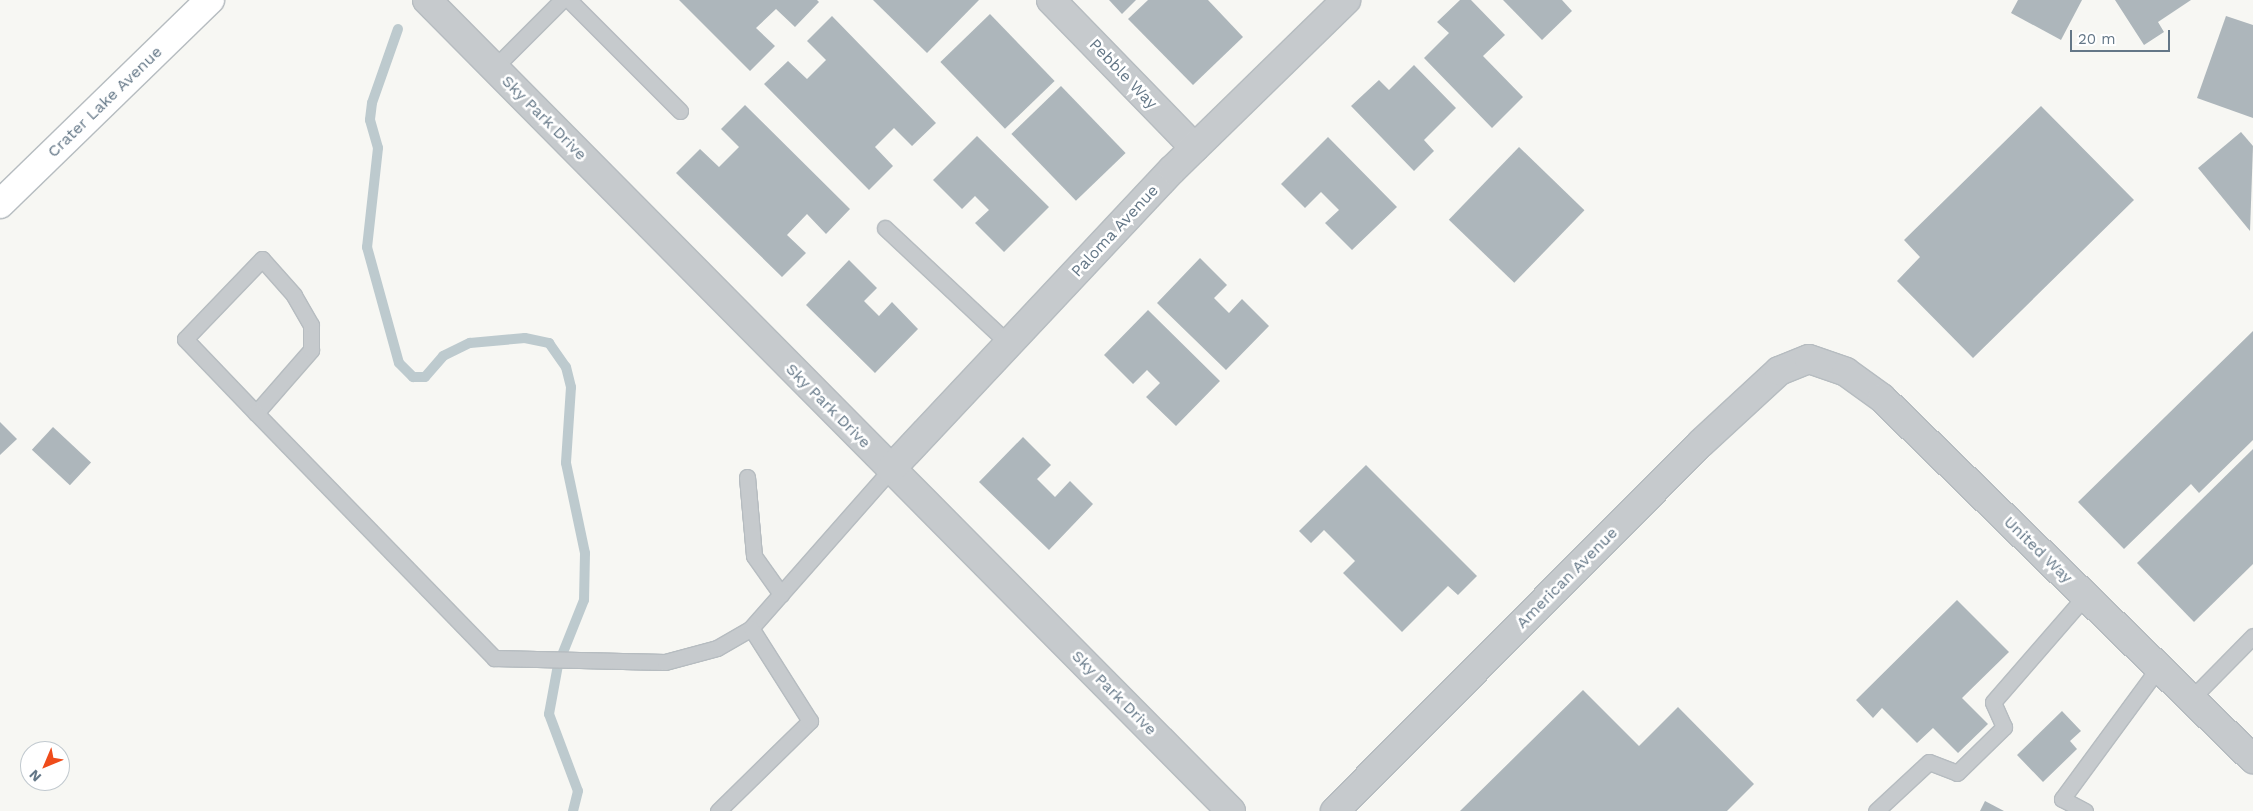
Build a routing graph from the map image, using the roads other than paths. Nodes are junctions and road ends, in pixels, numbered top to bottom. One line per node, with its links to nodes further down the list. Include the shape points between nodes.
1 (210, 0): 10 (main road, Crater Lake Avenue)
2 (427, 0): 7 (street, Sky Park Drive)
3 (562, 0): 7 (lane)
4 (569, 0): 8 (lane)
5 (1051, 0): 9 (street, Pebble Way)
6 (1346, 0): 9 (street, Paloma Avenue)
7 (494, 68): 15 (street, Sky Park Drive)
8 (680, 111)
9 (1195, 148): 12 (street, Paloma Avenue)
10 (0, 204)
11 (884, 228): 12 (lane)
12 (1009, 344): 15 (street, Paloma Avenue)
13 (1810, 359): 18 (street, United Way, via 1846,372 1882,398); 26 (street, American Avenue, via 1780,371 1702,443)
14 (256, 413): 14 (lane, via 185,339 262,259 294,295 311,325 311,350); 19 (lane, via 494,658 665,662 717,648)
15 (891, 470): 17 (lane); 25 (street, Sky Park Drive)
16 (747, 477): 17 (lane, via 754,556)
17 (781, 594): 19 (lane)
18 (2085, 596): 21 (street, United Way); 27 (lane, via 1993,702 2004,727 1957,773 1929,762)
19 (751, 628): 24 (lane, via 810,721)
20 (2253, 636): 22 (lane)
21 (2159, 668): 22 (street, United Way); 28 (lane, via 2062,799)
22 (2191, 699): 23 (street, United Way)
23 (2253, 759)
24 (718, 811)
25 (1231, 811)
26 (1335, 811)
27 (1876, 811)
28 (2085, 811)

